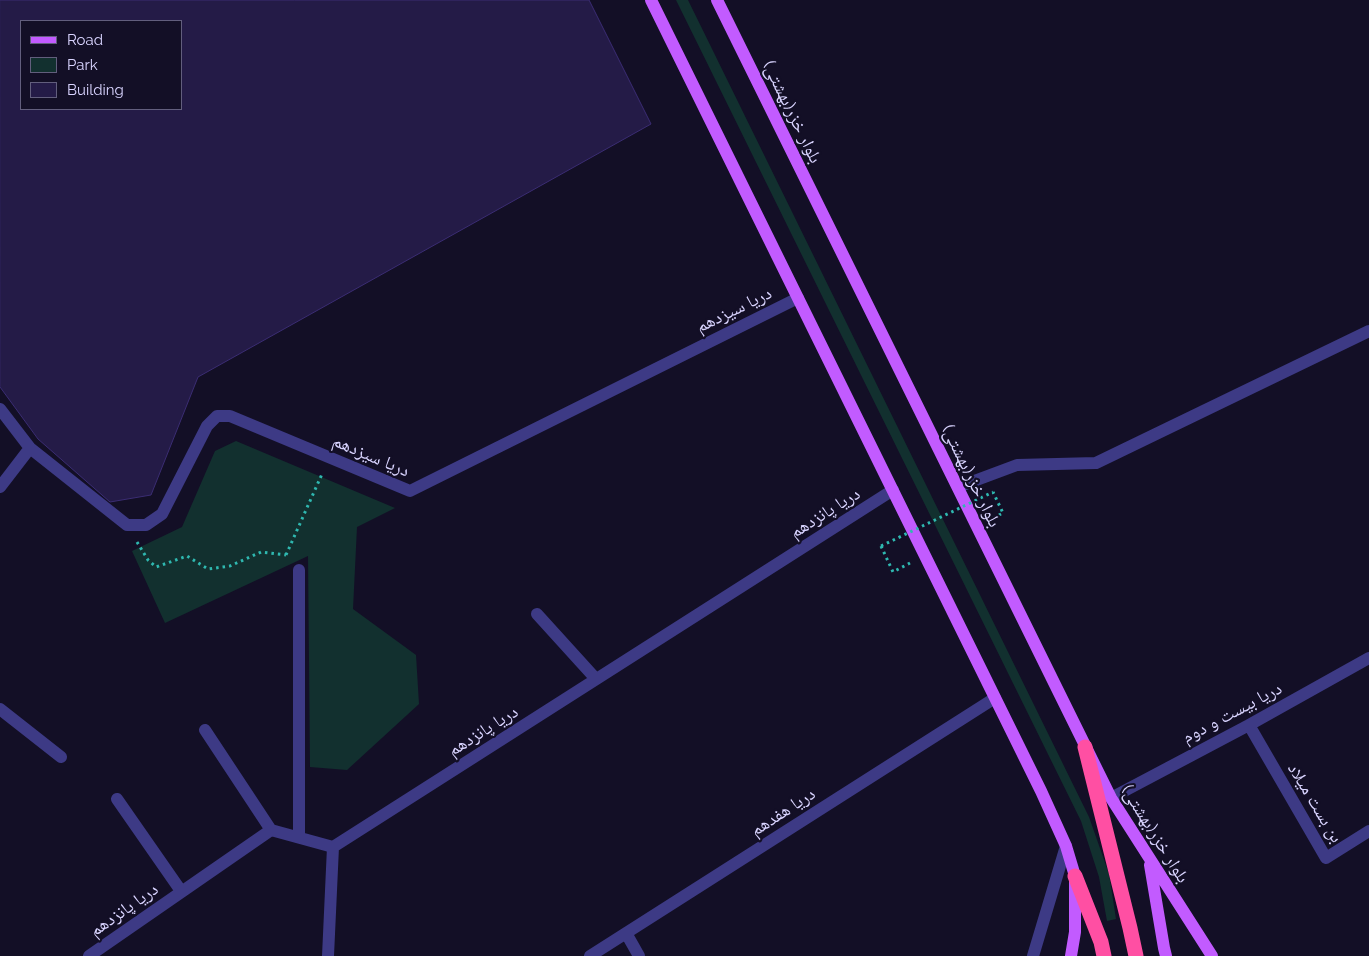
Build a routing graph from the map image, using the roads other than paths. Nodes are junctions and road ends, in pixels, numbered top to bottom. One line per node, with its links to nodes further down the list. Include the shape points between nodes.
1 (651, 0): 3 (main road)
2 (717, 0): 8 (main road, بلوار خزر(بهشتی))
3 (798, 298): 6 (street, دریا سیزدهم, via 410,491 230,416 217,416 207,426 162,514 146,525 127,526); 9 (main road)
4 (1369, 331): 8 (street, via 1096,463 1017,465)
5 (0, 409): 6 (street)
6 (30, 448): 7 (street)
7 (0, 487)
8 (958, 487): 18 (main road, بلوار خزر(بهشتی))
9 (893, 490): 13 (street, دریا پانزدهم); 14 (main road)
10 (300, 570): 24 (street)
11 (537, 614): 13 (street)
12 (1369, 658): 16 (street, دریا بیست و دوم)
13 (596, 679): 25 (street, دریا پانزدهم)
14 (995, 698): 26 (main road); 31 (street, دریا هفدهم)
15 (0, 709): 19 (street)
16 (1249, 725): 20 (street, دریا بیست و دوم); 23 (street, بن بست میلاد, via 1326,858)
17 (205, 730): 22 (street)
18 (1085, 747): 20 (main road, بلوار خزر(بهشتی)); 40 (highway)
19 (61, 757)
20 (1111, 798): 27 (main road, بلوار خزر(بهشتی))
21 (117, 800): 29 (street)
22 (271, 830): 24 (street); 29 (street, دریا پانزدهم)
23 (1369, 831)
24 (298, 837): 25 (street)
25 (333, 846): 33 (street)
26 (1066, 846): 28 (main road); 36 (street)
27 (1149, 858): 41 (main road); 42 (main road, بلوار خزر(بهشتی))
28 (1075, 876): 30 (main road); 39 (highway)
29 (181, 892): 32 (street, دریا پانزدهم)
30 (1075, 932): 37 (main road); 38 (main road)
31 (626, 933): 34 (street, دریا هفدهم); 35 (street)
32 (89, 956)
33 (328, 956)
34 (590, 956)
35 (639, 956)
36 (1033, 956)
37 (1071, 956)
38 (1076, 956)
39 (1104, 956)
40 (1136, 956)
41 (1166, 956)
42 (1212, 956)

